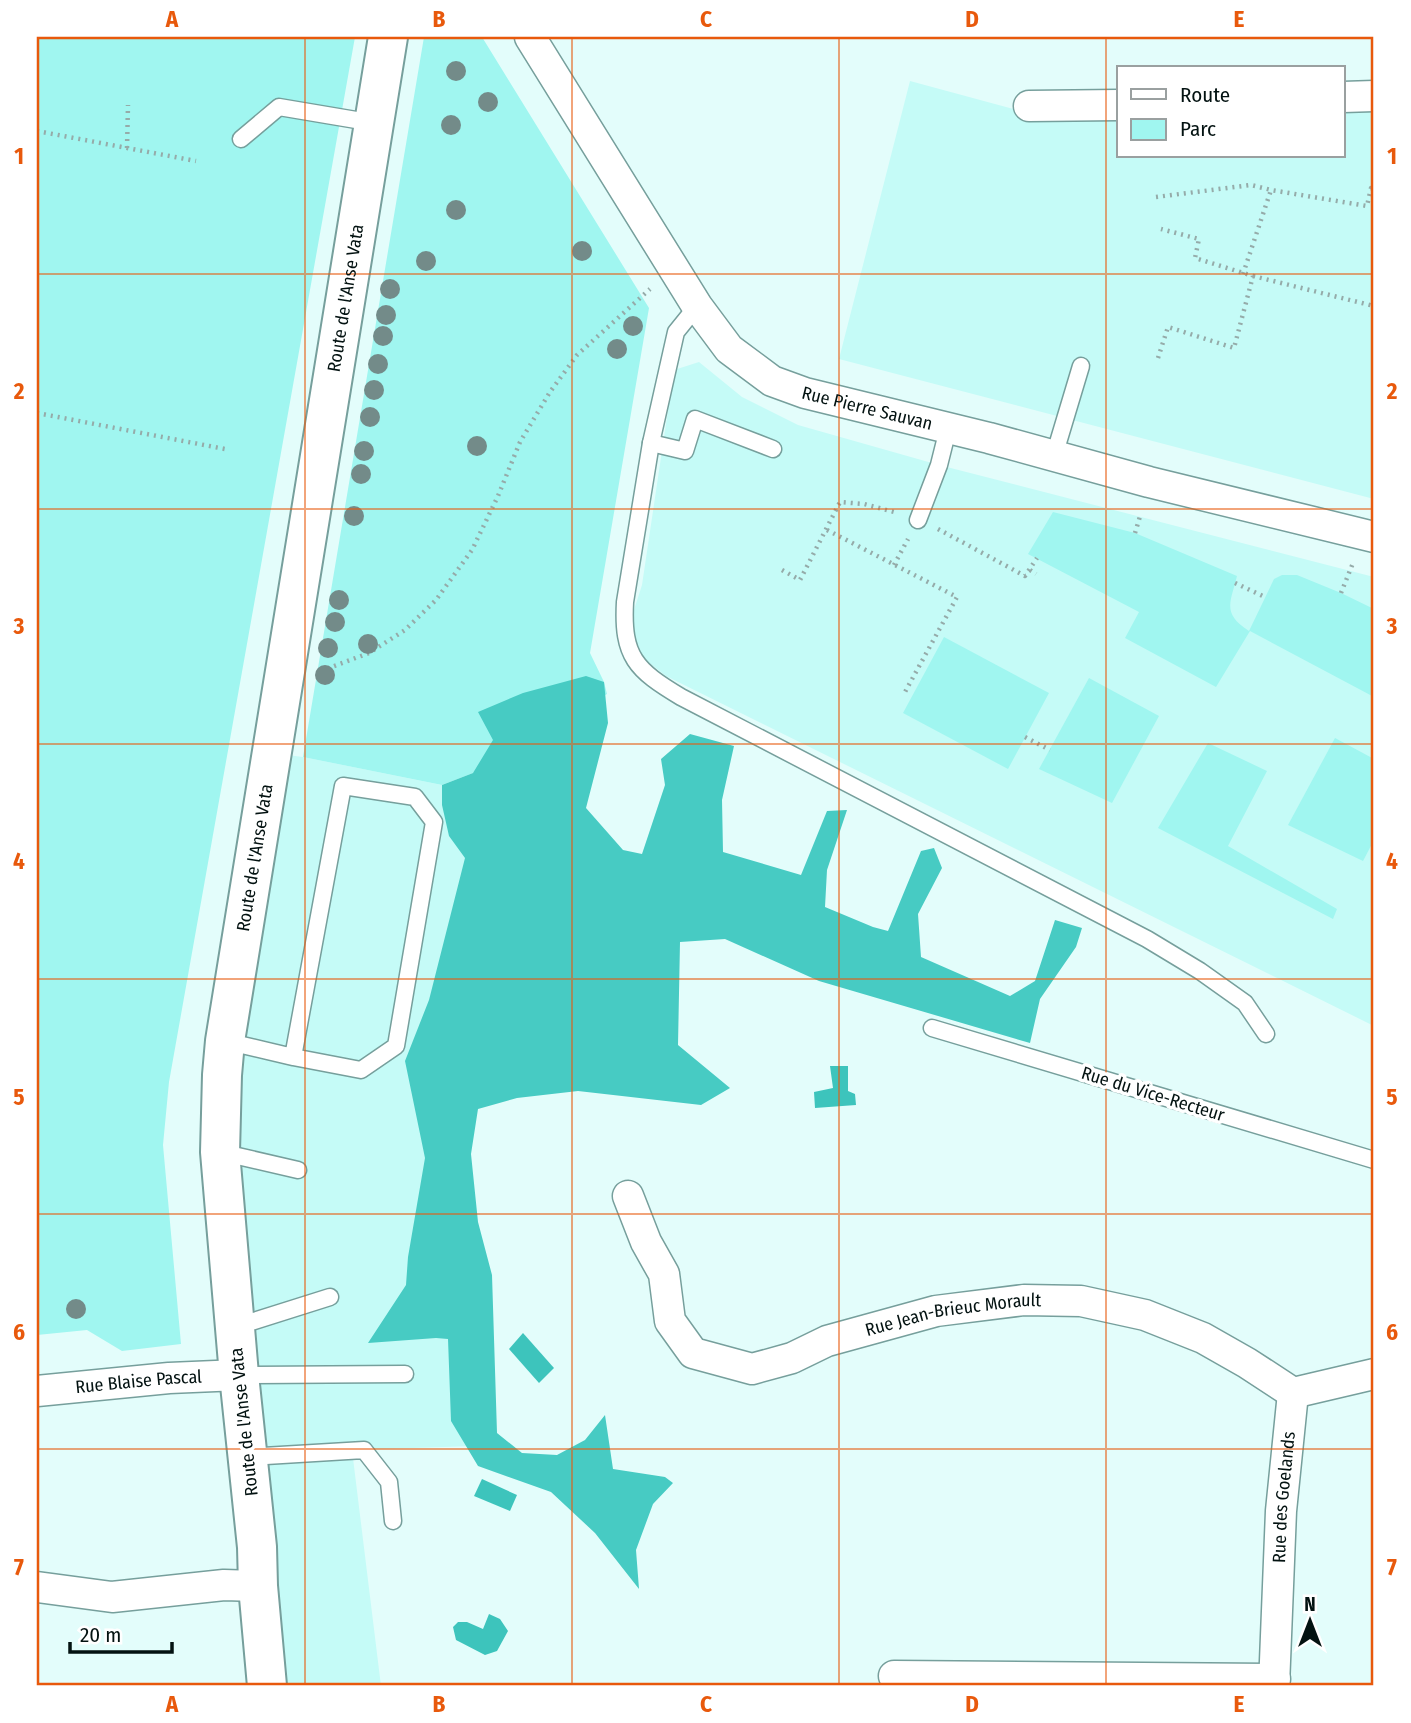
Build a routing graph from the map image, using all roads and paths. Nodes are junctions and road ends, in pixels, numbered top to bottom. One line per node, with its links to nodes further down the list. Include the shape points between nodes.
1 (388, 37): 8 (main road, Route de l'Anse Vata)
2 (530, 37): 17 (street, Rue Pierre Sauvan)
3 (1374, 96): 4 (street)
4 (1344, 97)
5 (128, 104): 11 (path)
6 (1117, 105): 7 (street)
7 (1029, 106)
8 (374, 123): 10 (lane, via 279,107); 39 (main road, Route de l'Anse Vata)
9 (37, 131): 11 (path)
10 (241, 139)
11 (127, 148): 12 (path)
12 (196, 161)
13 (1374, 189): 14 (path, via 1367,206)
14 (1271, 190): 15 (path, via 1251,185); 18 (path)
15 (1156, 197)
16 (1161, 229): 18 (path, via 1199,239 1195,258)
17 (674, 267): 20 (street, Rue Pierre Sauvan); 39 (path, via 577,355 550,392 520,442 472,550 436,600 405,630 369,653)
18 (1243, 274): 19 (path)
19 (1253, 276): 21 (path); 22 (path, via 1234,348 1168,327)
20 (698, 306): 25 (street, Rue Pierre Sauvan, via 729,349 772,381); 26 (lane, via 676,332)
21 (1374, 306)
22 (1158, 358)
23 (1081, 366): 29 (lane)
24 (37, 413): 27 (path)
25 (948, 429): 29 (street, Rue Pierre Sauvan); 30 (lane)
26 (652, 443): 28 (lane, via 685,451 695,419); 44 (lane, via 625,602 624,625 633,658 642,670 681,697 1147,939 1245,1003)
27 (225, 449)
28 (773, 450)
29 (1054, 456): 32 (street, Rue Pierre Sauvan)
30 (918, 520): 31 (path, via 878,507 840,502); 35 (path, via 1025,576)
31 (827, 530): 34 (path, via 800,580); 40 (path, via 957,597)
32 (1374, 537)
33 (1037, 558): 35 (path)
34 (782, 570)
35 (1030, 570): 36 (path)
36 (1036, 574)
37 (1235, 583): 38 (path)
38 (1265, 597)
39 (283, 685): 45 (main road, Route de l'Anse Vata)
40 (905, 692)
41 (1025, 737): 42 (path)
42 (1050, 750)
43 (932, 1028): 48 (lane, Rue du Vice-Recteur)
44 (1266, 1034)
45 (225, 1041): 46 (lane); 47 (main road, Route de l'Anse Vata)
46 (293, 1057): 46 (lane, via 343,786 415,797 434,822 396,1046 361,1070)
47 (220, 1152): 49 (lane); 52 (main road, Route de l'Anse Vata)
48 (1374, 1160)
49 (298, 1170)
50 (628, 1196): 57 (street, Rue Jean-Brieuc Morault, via 663,1274 670,1321 693,1353 752,1369 792,1358 827,1341 936,1311 1024,1300 1081,1301 1144,1315 1203,1338)
51 (330, 1297): 52 (lane)
52 (235, 1326): 55 (main road, Route de l'Anse Vata)
53 (405, 1374): 55 (lane)
54 (1374, 1374): 57 (street)
55 (239, 1376): 56 (street, Rue Blaise Pascal); 58 (main road, Route de l'Anse Vata)
56 (37, 1391)
57 (1293, 1393): 63 (street, Rue des Goelands, via 1281,1511)
58 (248, 1458): 59 (lane, via 364,1450 389,1482); 60 (main road, Route de l'Anse Vata)
59 (393, 1521)
60 (258, 1586): 61 (street, via 224,1585 112,1597); 64 (main road, Route de l'Anse Vata)
61 (37, 1587)
62 (894, 1676): 63 (street)
63 (1274, 1683)
64 (267, 1686)

